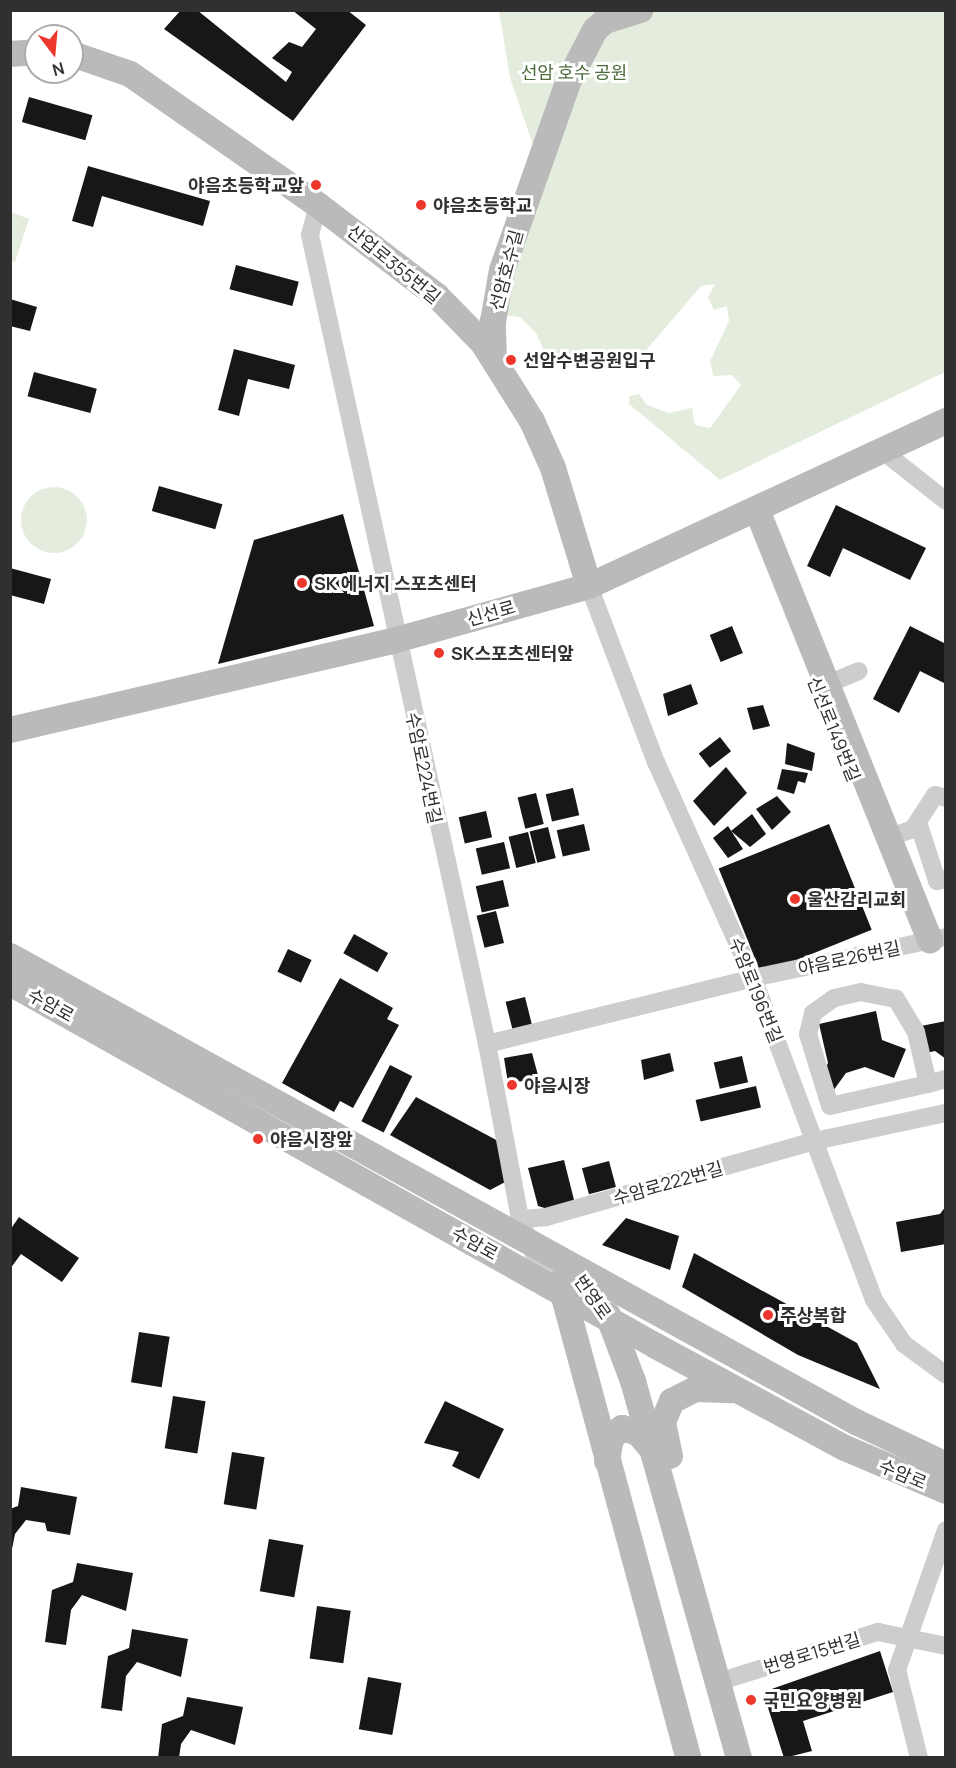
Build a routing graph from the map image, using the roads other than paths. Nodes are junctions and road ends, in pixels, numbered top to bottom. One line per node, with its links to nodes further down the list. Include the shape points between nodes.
1 (640, 10): 6 (main road, 선암호수길, via 605,21 595,30 569,80 502,270 492,322)
2 (84, 58): 3 (main road, 산업로355번길, via 130,74)
3 (318, 205): 4 (main road, 산업로355번길); 5 (street)
4 (342, 222): 5 (street); 6 (main road, 산업로355번길, via 437,296)
5 (310, 235): 12 (street, 수암로224번길)
6 (494, 360): 11 (main road, 산업로355번길, via 532,421 553,468)
7 (945, 421): 8 (main road, 신선로)
8 (884, 452): 9 (street); 10 (main road, 신선로)
9 (945, 501)
10 (753, 512): 11 (main road, 신선로); 14 (main road, 신선로149번길)
11 (589, 586): 12 (main road, 신선로); 22 (street, 수암로196번길, via 656,762)
12 (396, 640): 15 (main road, 신선로); 24 (street, 수암로224번길)
13 (859, 671): 14 (street)
14 (823, 686): 18 (main road); 20 (main road, 신선로149번길)
15 (10, 730)
16 (945, 798): 17 (street, via 935,795)
17 (918, 822): 18 (street, via 913,830); 19 (street, via 937,881)
18 (890, 837): 20 (main road)
19 (945, 879)
20 (932, 940): 22 (street, 야음로26번길)
21 (10, 956): 28 (main road, 수암로)
22 (753, 978): 24 (street, 야음로26번길); 27 (street, 수암로196번길)
23 (10, 983): 30 (main road, 수암로)
24 (487, 1044): 28 (street, 수암로224번길)
25 (937, 1081): 25 (street, via 830,1106 808,1034 813,1013 834,998 861,992 896,999 916,1032)
26 (945, 1113): 27 (street, 수암로222번길)
27 (815, 1141): 28 (street, 수암로222번길, via 546,1217); 32 (street, 수암로196번길, via 863,1274 886,1322 919,1357)
28 (524, 1230): 29 (main road, 수암로); 30 (street, 수암로224번길)
29 (567, 1263): 30 (main road, 번영로); 31 (main road, 번영로); 36 (main road, 수암로, via 856,1422)
30 (561, 1292): 31 (main road, 수암로); 35 (main road, 번영로)
31 (611, 1320): 33 (main road, 수암로); 34 (main road, 번영로)
32 (945, 1375)
33 (745, 1394): 37 (main road, 수암로, via 845,1448); 39 (main road, via 696,1389 678,1396 664,1415)
34 (652, 1449): 35 (main road, via 638,1433 622,1428 611,1438); 39 (main road, 번영로)
35 (607, 1461): 43 (main road, 번영로)
36 (945, 1465)
37 (945, 1491)
38 (945, 1530): 40 (street)
39 (687, 1572): 42 (main road, 번영로)
40 (908, 1639): 41 (street, 번영로15번길); 42 (street, 번영로15번길, via 878,1632); 45 (street, via 897,1670)
41 (945, 1646)
42 (718, 1682): 44 (main road, 번영로)
43 (688, 1758)
44 (739, 1758)
45 (919, 1758)

